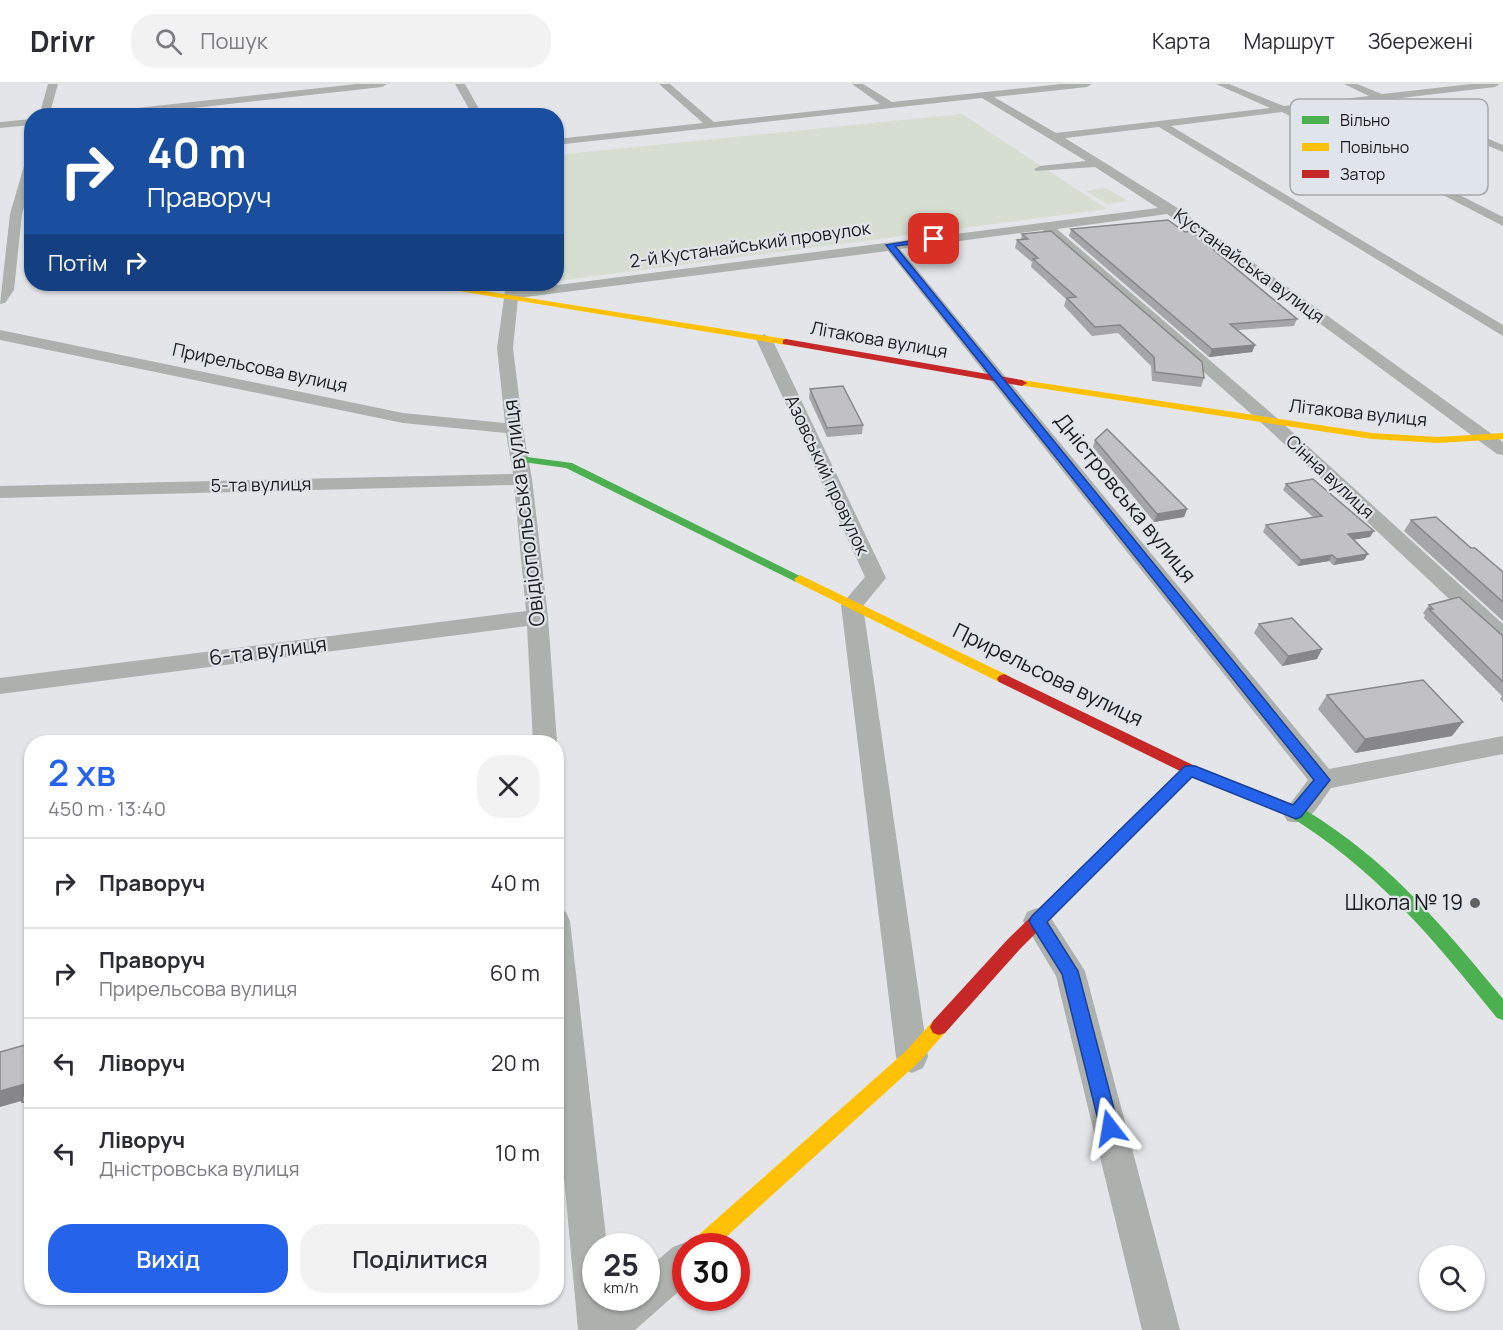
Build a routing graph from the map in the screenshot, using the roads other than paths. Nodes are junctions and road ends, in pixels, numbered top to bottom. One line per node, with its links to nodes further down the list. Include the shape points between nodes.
1 (53, 84): 19 (street)
2 (275, 84): 17 (street)
3 (382, 84): 17 (street)
4 (460, 84): 21 (street)
5 (664, 84): 28 (street)
6 (857, 84): 18 (street)
7 (1087, 84): 12 (street)
8 (1221, 84): 23 (street)
9 (1349, 84): 15 (street)
10 (1495, 84): 11 (street)
11 (1472, 85): 13 (street); 15 (street)
12 (1034, 87): 14 (street)
13 (1503, 94)
14 (985, 96): 18 (street); 29 (street, Кустанайська вулиця)
15 (1386, 98): 16 (street)
16 (1378, 99)
17 (276, 101): 20 (street)
18 (891, 106): 28 (street)
19 (46, 108)
20 (190, 108)
21 (474, 108)
22 (1290, 109): 23 (street)
23 (1285, 110): 24 (street); 26 (street)
24 (1290, 113)
25 (24, 123): 27 (street)
26 (1161, 124): 29 (street); 49 (street)
27 (0, 125)
28 (712, 125): 30 (street)
29 (1057, 136): 33 (street, Кустанайська вулиця)
30 (564, 141)
31 (1488, 142): 32 (street)
32 (1503, 149)
33 (1100, 163): 34 (street); 37 (street, Кустанайська вулиця)
34 (1040, 169)
35 (24, 186): 39 (street)
36 (1450, 195): 42 (street)
37 (1172, 210): 43 (street, 2-й Кустанайський провулок); 55 (street, Кустанайська вулиця)
38 (24, 213): 39 (street)
39 (16, 214): 40 (street); 41 (street); 48 (street, via 7,290)
40 (0, 216)
41 (24, 216)
42 (1503, 222)
43 (1046, 226): 44 (street, 2-й Кустанайський провулок); 53 (street, Сінна вулиця)
44 (890, 245): 45 (street, 2-й Кустанайський провулок); 52 (street, Дністровська вулиця)
45 (564, 283)
46 (512, 291): 54 (street, Овідіопольська вулиця, via 505,348)
47 (522, 291): 51 (street, Літакова вулиця)
48 (0, 300)
49 (1503, 331)
50 (0, 335): 54 (street, Прирельсова вулиця, via 403,418)
51 (764, 339): 52 (street, Літакова вулиця); 60 (street, Азовський провулок, via 876,578)
52 (997, 379): 53 (street, Літакова вулиця); 67 (street, Дністровська вулиця)
53 (1272, 423): 55 (street, Літакова вулиця, via 1396,439); 62 (street, Сінна вулиця)
54 (514, 429): 57 (street, Овідіопольська вулиця)
55 (1495, 437): 56 (street, Кустанайська вулиця)
56 (1503, 450)
57 (520, 459): 58 (street, Овідіопольська вулиця); 60 (street, Прирельсова вулиця, via 568,465)
58 (523, 479): 59 (street, 5-та вулиця); 61 (street, Овідіопольська вулиця)
59 (0, 492)
60 (852, 605): 66 (street, Прирельсова вулиця); 72 (street)
61 (537, 617): 63 (street, 6-та вулиця); 64 (street, Овідіопольська вулиця)
62 (1503, 637)
63 (0, 686)
64 (545, 735)
65 (1503, 745): 67 (street)
66 (1190, 770): 68 (street, Прирельсова вулиця); 69 (street)
67 (1323, 780): 68 (street)
68 (1296, 813): 71 (street, Прирельсова вулиця, via 1371,864 1440,935)
69 (1037, 921): 72 (street); 79 (street, via 1070,971)
70 (564, 1001): 77 (street)
71 (1503, 1012)
72 (912, 1058): 73 (street)
73 (715, 1233)
74 (672, 1272): 75 (street)
75 (660, 1283)
76 (628, 1311): 78 (street)
77 (597, 1330)
78 (606, 1330)
79 (1161, 1330)

